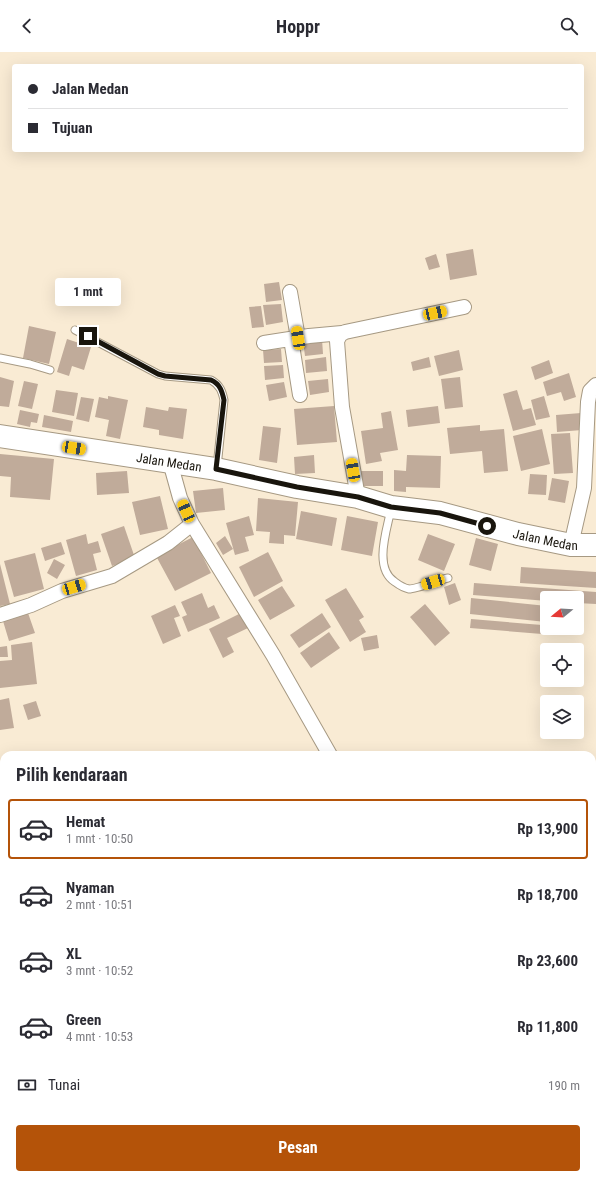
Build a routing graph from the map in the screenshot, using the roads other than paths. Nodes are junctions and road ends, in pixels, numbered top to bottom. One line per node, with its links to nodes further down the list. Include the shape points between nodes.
1 (290, 292): 5 (street)
2 (464, 307): 4 (street)
3 (75, 330): 13 (lane, via 158,374 211,380 218,385 224,400)
4 (342, 333): 5 (street); 14 (street, via 337,341 342,407)
5 (294, 339): 6 (street); 10 (street)
6 (264, 343)
7 (0, 358): 8 (lane)
8 (50, 370)
9 (596, 385): 17 (street, via 590,391 588,402 584,488)
10 (300, 395)
11 (0, 436): 12 (highway, Jalan Medan)
12 (170, 462): 13 (highway, Jalan Medan); 16 (street, via 180,498)
13 (216, 469): 14 (highway, Jalan Medan)
14 (358, 497): 15 (highway, Jalan Medan)
15 (391, 507): 17 (highway, Jalan Medan, via 440,513); 19 (lane, via 382,555 383,564 391,580 412,589)
16 (192, 524): 20 (street, via 168,543 112,576 62,591); 21 (street, via 273,655)
17 (571, 545): 18 (highway, Jalan Medan)
18 (596, 546)
19 (448, 578)
20 (0, 615)
21 (328, 751)

